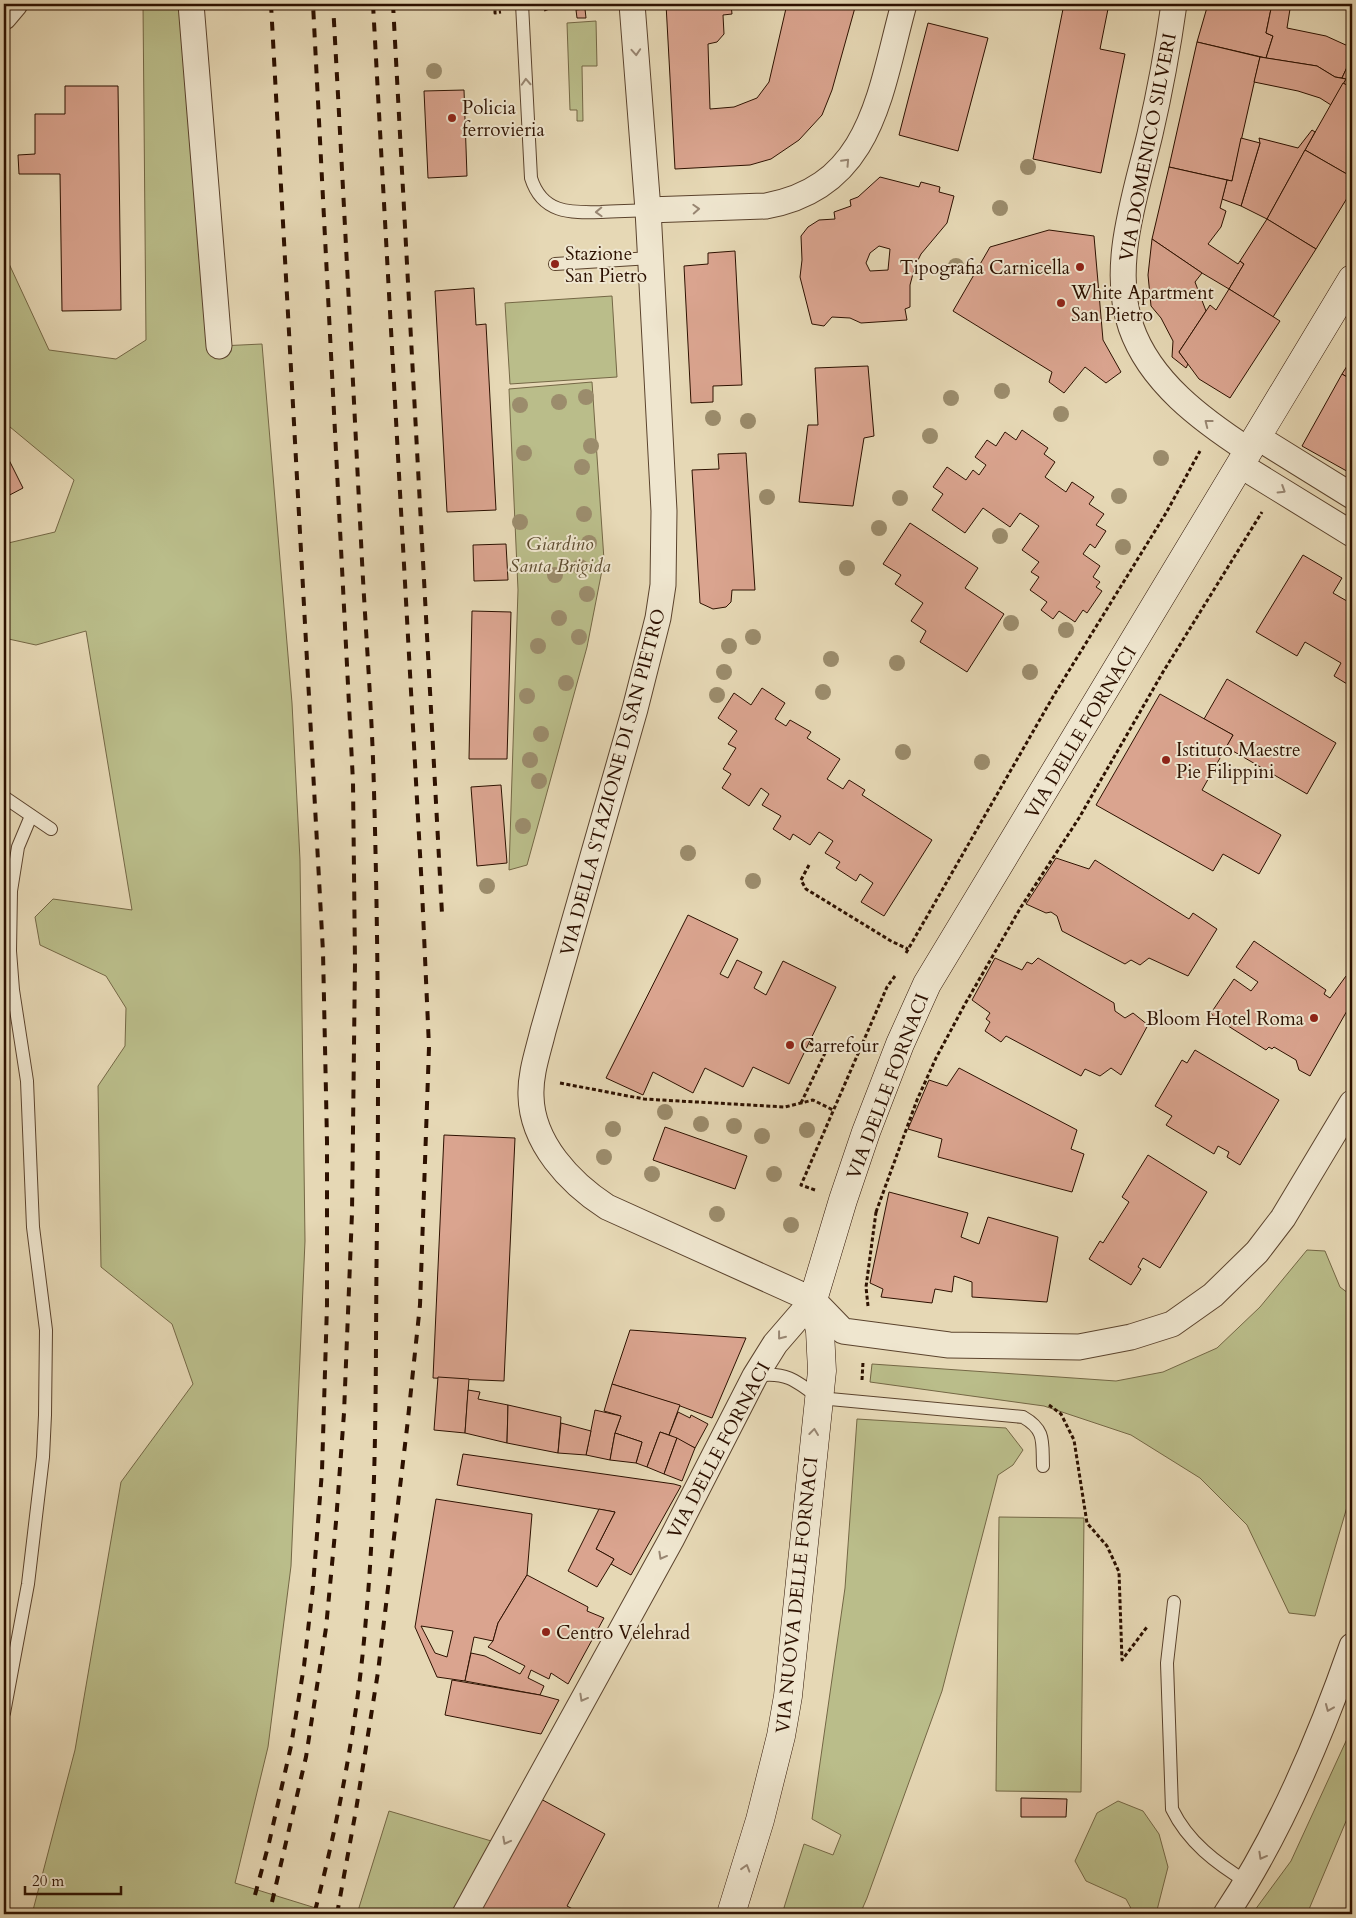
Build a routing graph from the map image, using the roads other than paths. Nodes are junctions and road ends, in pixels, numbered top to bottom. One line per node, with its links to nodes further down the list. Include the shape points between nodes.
1 (15, 4): 7 (street)
2 (191, 4): 12 (street)
3 (522, 4): 8 (lane, one-way to 3, via 570,213 545,201 538,193 531,178)
4 (632, 4): 8 (street, VIA DELLA STAZIONE DI SAN PIETRO, one-way to 8)
5 (904, 4): 8 (street, one-way to 5, via 766,206 799,197 827,179 857,149 871,123)
6 (1174, 4): 13 (street, VIA DOMENICO SILVERI, one-way to 6, via 1202,418 1162,379 1138,343 1126,307 1126,239 1158,97)
7 (4, 17)
8 (648, 210): 9 (street, VIA DELLA STAZIONE DI SAN PIETRO)
9 (651, 258): 10 (lane); 20 (street, VIA DELLA STAZIONE DI SAN PIETRO, via 664,511 660,604 635,709 543,1031 532,1079 533,1114 550,1153 598,1202)
10 (555, 264)
11 (1352, 279): 13 (street, VIA DELLE FORNACI)
12 (219, 346)
13 (1249, 451): 14 (street); 15 (street, one-way to 15, via 1267,482); 20 (street, VIA DELLE FORNACI, via 916,1005 863,1140)
14 (1352, 496)
15 (1352, 534)
16 (4, 797): 17 (lane)
17 (31, 816): 18 (lane); 26 (lane, via 18,847 11,891 10,951 27,1081 32,1227 46,1330 45,1415 28,1584)
18 (51, 829)
19 (1352, 1103): 20 (street, via 1312,1174 1257,1252 1213,1295 1172,1324 1131,1337 1079,1347 949,1345 843,1331)
20 (813, 1300): 21 (street, VIA DELLE FORNACI, one-way to 21, via 775,1344); 22 (street, VIA NUOVA DELLE FORNACI, via 820,1331 822,1371)
21 (755, 1376): 22 (lane, via 788,1377); 28 (street, VIA DELLE FORNACI, one-way to 28, via 671,1540)
22 (819, 1398): 23 (lane, via 1023,1417 1034,1423 1042,1435); 29 (street, VIA NUOVA DELLE FORNACI, one-way to 22, via 764,1806 788,1696)
23 (1042, 1466)
24 (1174, 1602): 27 (lane, via 1167,1663 1172,1809 1179,1824 1198,1846)
25 (1352, 1646): 27 (street, one-way to 27, via 1296,1786)
26 (4, 1713)
27 (1247, 1882): 30 (street)
28 (465, 1914)
29 (731, 1914)
30 (1226, 1914)

